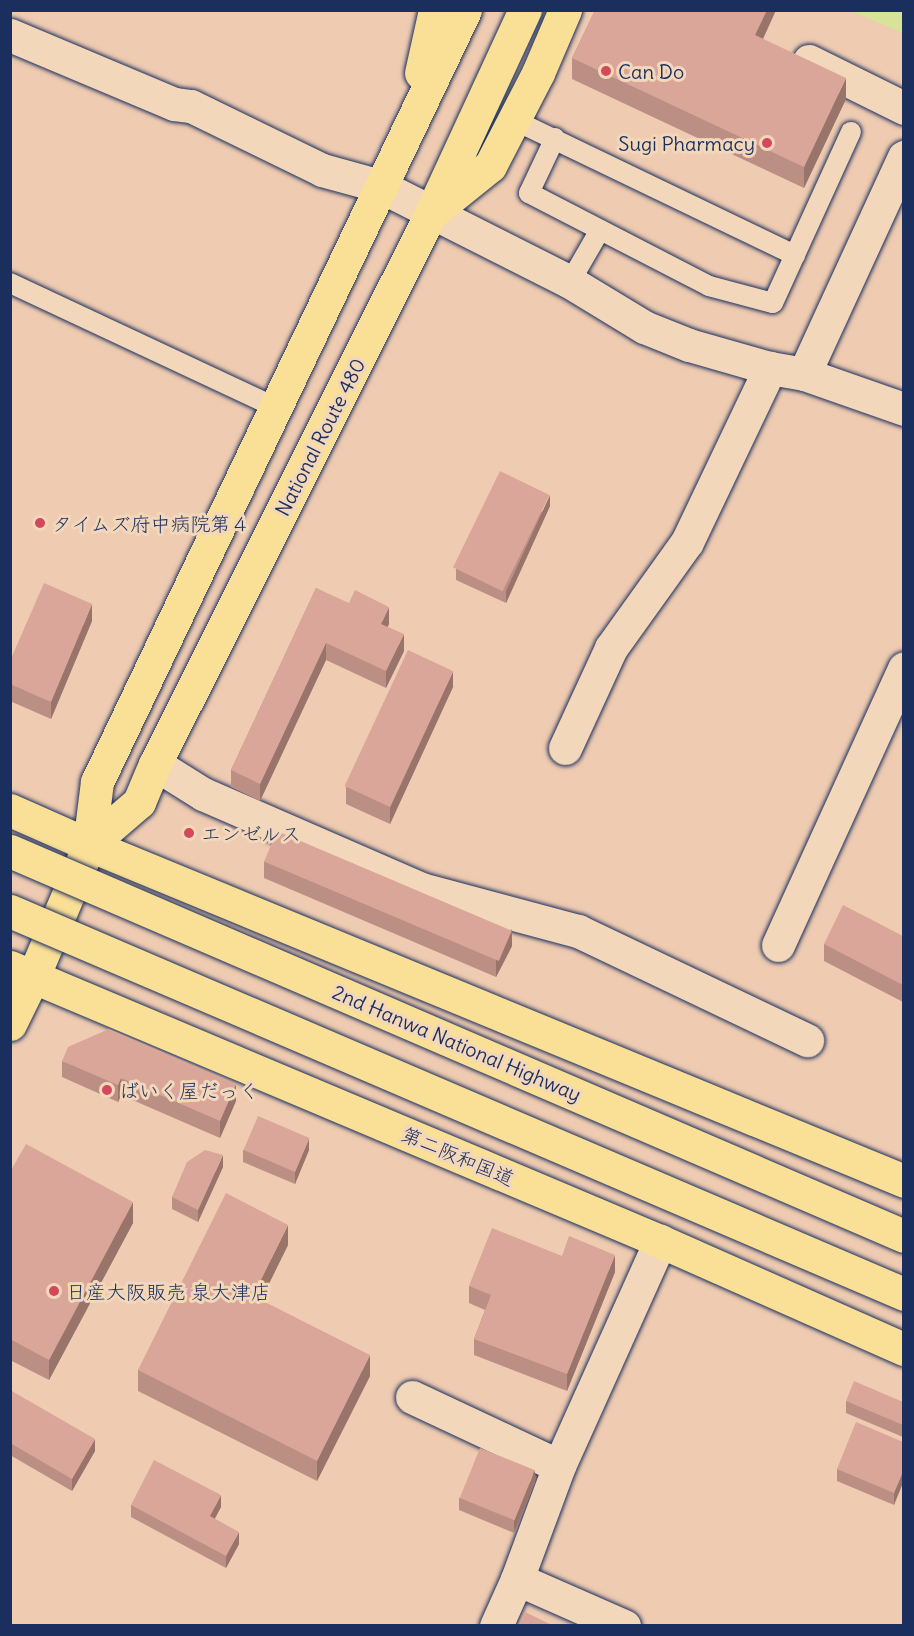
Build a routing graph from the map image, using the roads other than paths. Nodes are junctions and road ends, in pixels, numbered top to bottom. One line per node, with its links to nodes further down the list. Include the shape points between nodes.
1 (435, 10): 9 (main road)
2 (465, 10): 9 (main road, National Route 480)
3 (525, 10): 14 (main road, National Route 480)
4 (564, 10): 8 (main road)
5 (10, 35): 13 (street, via 174,104 191,106 322,170)
6 (809, 61): 7 (street)
7 (903, 108)
8 (514, 120): 11 (lane); 14 (main road, via 490,166)
9 (411, 122): 13 (main road, National Route 480)
10 (851, 132): 16 (lane)
11 (555, 138): 15 (lane, via 529,193); 16 (lane)
12 (903, 157): 20 (street)
13 (380, 186): 14 (street); 21 (main road, National Route 480)
14 (431, 213): 17 (street); 25 (main road, National Route 480)
15 (600, 230): 16 (lane, via 709,286 773,303); 17 (lane)
16 (795, 255)
17 (570, 282): 19 (street, via 644,327 689,345)
18 (10, 283): 21 (lane)
19 (770, 368): 20 (street); 24 (street, via 687,543 611,648)
20 (804, 374): 22 (street)
21 (275, 407): 27 (main road, National Route 480, via 97,782)
22 (903, 409)
23 (901, 684): 30 (street)
24 (565, 748)
25 (155, 764): 27 (main road, National Route 480, via 139,802); 33 (street, via 203,794 421,889 578,930)
26 (10, 810): 27 (main road)
27 (89, 845): 31 (main road, National Route 480); 34 (main road)
28 (10, 851): 35 (main road, 2nd Hanwa National Highway, bridge)
29 (10, 911): 37 (main road, bridge)
30 (778, 945)
31 (22, 972): 32 (main road, National Route 480); 36 (main road, 第二阪和国道)
32 (10, 1024)
33 (807, 1040)
34 (903, 1181)
35 (903, 1236)
36 (660, 1241): 38 (main road, 第二阪和国道); 40 (street)
37 (903, 1294)
38 (903, 1348)
39 (412, 1397): 40 (street)
40 (559, 1466): 41 (street)
41 (517, 1579): 42 (street); 43 (street)
42 (496, 1626)
43 (624, 1626)

